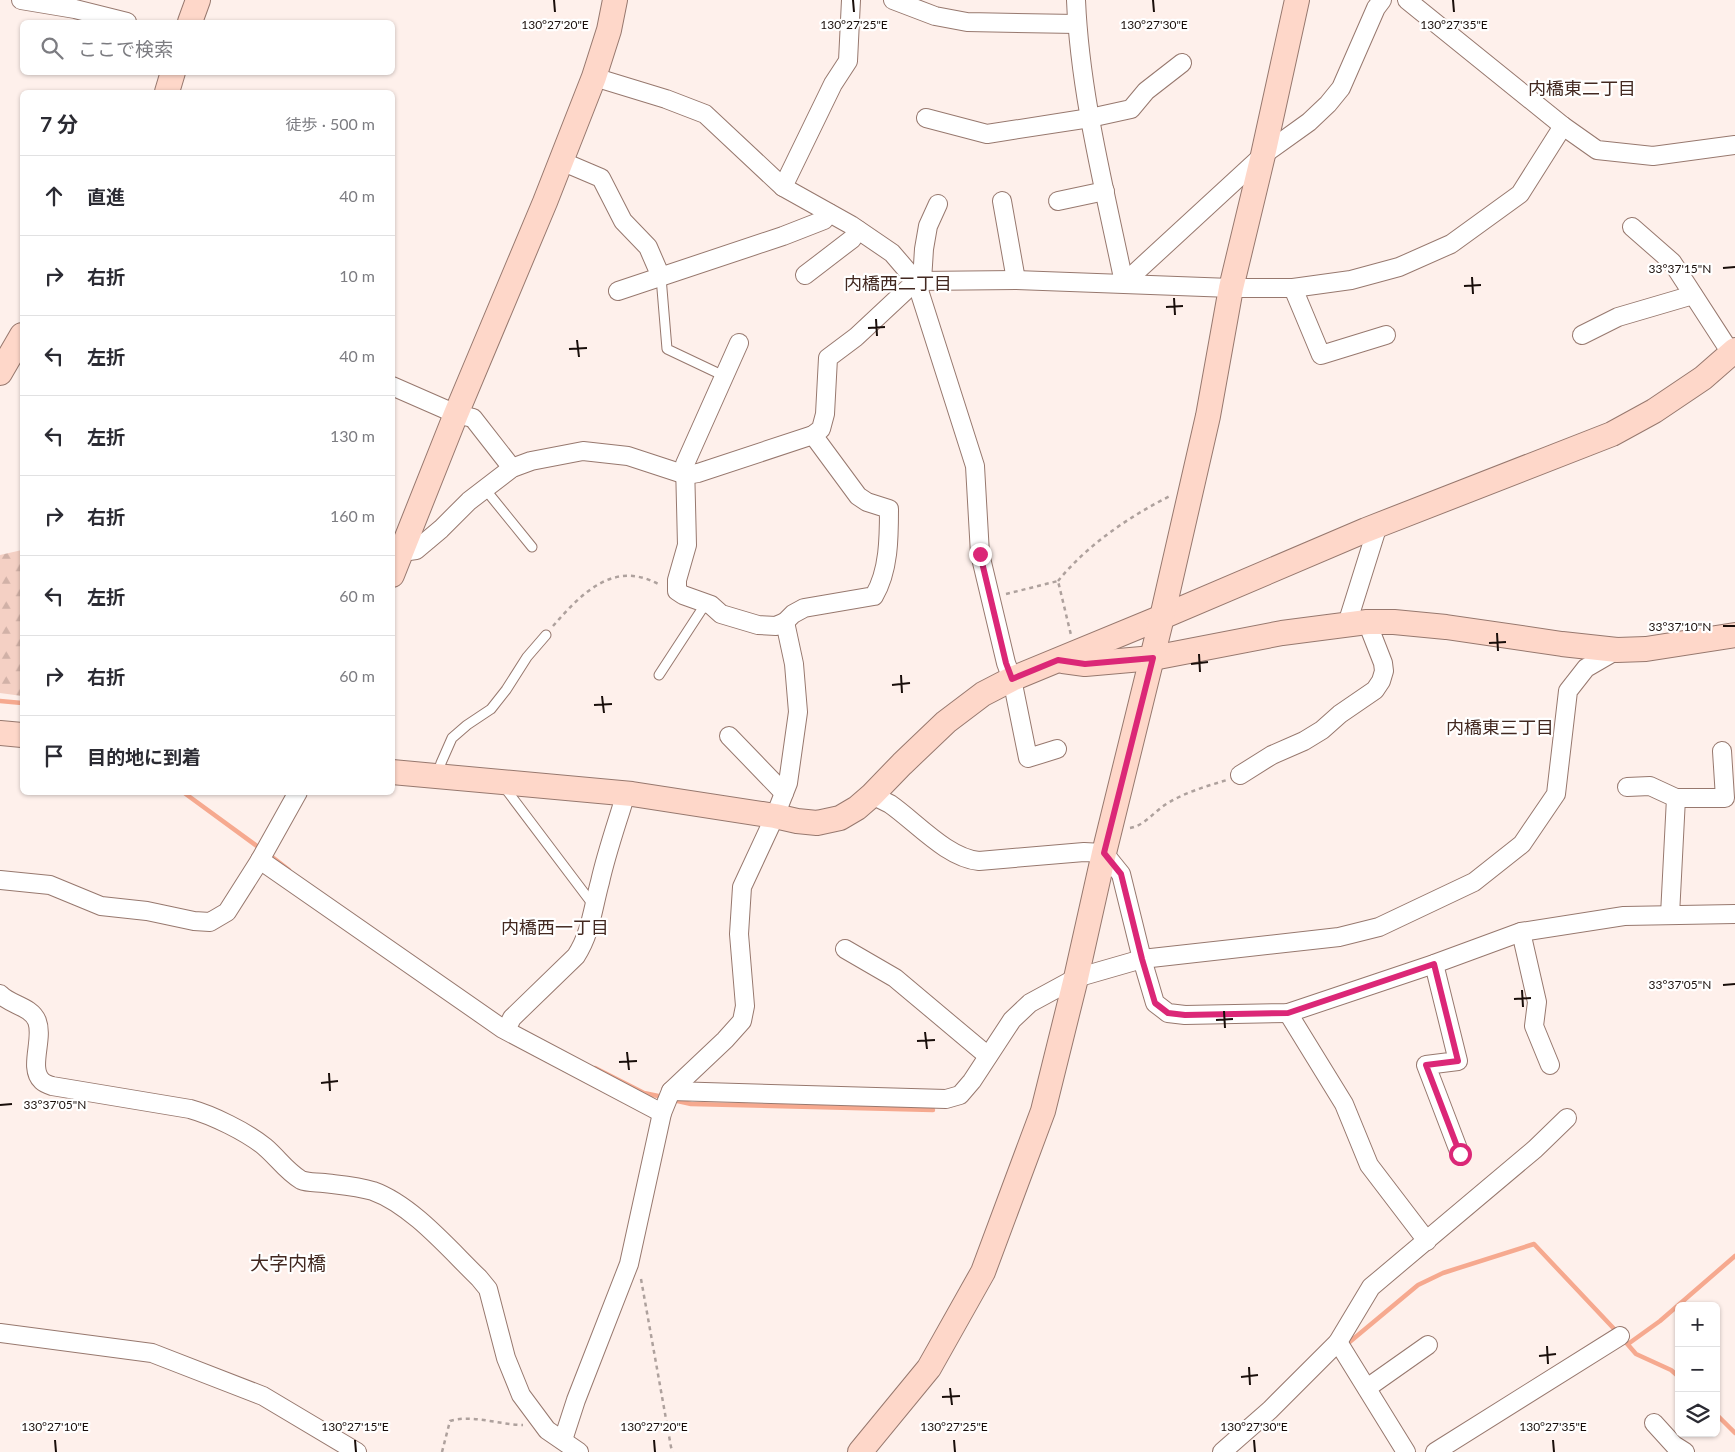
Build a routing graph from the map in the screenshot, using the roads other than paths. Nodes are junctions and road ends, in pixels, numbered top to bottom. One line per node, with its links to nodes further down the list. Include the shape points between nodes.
1 (20, 0): 10 (street)
2 (198, 0): 11 (street)
3 (615, 0): 15 (street)
4 (851, 0): 23 (street, via 848,61 833,84)
5 (893, 0): 12 (street, via 935,16 967,22)
6 (1076, 0): 12 (street)
7 (1297, 0): 21 (street)
8 (1382, 0): 21 (street, via 1341,88 1309,122)
9 (1407, 0): 19 (street)
10 (119, 20)
11 (191, 20)
12 (1077, 24): 18 (street)
13 (1182, 63): 18 (street, via 1146,91 1131,109)
14 (172, 75): 16 (street)
15 (594, 77): 22 (street); 23 (street, via 705,114)
16 (168, 90)
17 (926, 118): 18 (street, via 987,134)
18 (1090, 118): 24 (street)
19 (1563, 126): 20 (street, via 1597,150 1615,153 1653,156); 37 (street, via 1520,194 1451,244 1400,267 1351,280)
20 (1735, 145)
21 (1263, 155): 35 (street); 36 (street)
22 (560, 161): 32 (street, via 601,178 623,221 648,247); 48 (street)
23 (784, 186): 28 (street)
24 (1105, 191): 26 (street); 35 (street)
25 (1002, 201): 33 (street)
26 (1058, 201)
27 (938, 204): 34 (street, via 928,226)
28 (829, 212): 30 (street); 32 (street, via 824,220)
29 (1632, 227): 39 (street, via 1672,262)
30 (858, 230): 31 (street, via 852,239); 34 (street, via 892,253)
31 (805, 275)
32 (661, 277): 38 (street); 46 (lane, via 667,349)
33 (1016, 280): 34 (street); 35 (street)
34 (919, 281): 49 (street, via 828,358 826,414 821,429); 67 (street, via 974,466 980,554)
35 (1124, 283): 36 (street)
36 (1231, 288): 37 (street); 58 (street, via 1208,416)
37 (1294, 288): 41 (street, via 1322,356)
38 (618, 291)
39 (1693, 295): 40 (street, via 1618,318); 44 (street)
40 (1582, 335)
41 (1386, 336)
42 (20, 338): 45 (street)
43 (739, 342): 46 (street)
44 (1733, 351): 53 (street, via 1703,378 1612,434)
45 (0, 373)
46 (724, 376): 51 (street, via 685,464)
47 (395, 387): 48 (street)
48 (456, 414): 50 (street, via 472,418); 55 (street)
49 (813, 435): 51 (street); 59 (street, via 858,496 889,509 886,556 880,586 874,596 804,608)
50 (512, 468): 51 (street, via 583,451 628,456); 52 (street)
51 (686, 475): 57 (street, via 687,545 677,591)
52 (485, 489): 54 (lane); 55 (street, via 416,550)
53 (1378, 525): 58 (street); 60 (street)
54 (532, 547)
55 (402, 552): 56 (street)
56 (395, 568)
57 (706, 603): 59 (street, via 721,614 758,625 776,626); 66 (lane)
58 (1162, 617): 64 (street); 65 (street)
59 (785, 622): 78 (street, via 794,664 798,712)
60 (1357, 623): 63 (street, via 1394,622 1446,627); 65 (street, via 1282,633); 74 (street, via 1383,663 1384,671 1375,690 1322,730)
61 (546, 635): 75 (lane, via 491,708 452,738)
62 (1735, 635): 63 (street, via 1646,649)
63 (1617, 650): 92 (street, via 1586,668 1568,691 1556,794 1522,844 1474,882 1379,926 1339,937)
64 (1067, 656): 65 (street, via 1085,664); 67 (street)
65 (1153, 658): 84 (street)
66 (659, 675)
67 (1012, 679): 71 (street, via 1028,758); 81 (street, via 983,694 946,722)
68 (0, 733): 69 (street)
69 (20, 735)
70 (729, 736): 78 (street)
71 (1057, 749)
72 (1722, 751): 82 (street, via 1725,798)
73 (395, 772): 75 (street)
74 (1240, 775)
75 (437, 776): 76 (street)
76 (509, 783): 79 (street); 87 (lane, via 508,792)
77 (1627, 787): 82 (street, via 1650,786)
78 (784, 792): 83 (street)
79 (624, 794): 83 (street); 87 (street)
80 (296, 795): 85 (street)
81 (872, 795): 83 (street, via 840,818 816,823); 84 (street, via 968,860)
82 (1676, 798): 89 (street)
83 (775, 816): 100 (street, via 742,887 739,934 745,1006 742,1021)
84 (1104, 853): 92 (street, via 1121,874); 94 (street)
85 (260, 860): 86 (street, via 227,912 210,922 147,910 101,906 50,885); 97 (street)
86 (0, 880)
87 (595, 904): 97 (street, via 584,944 576,956 512,1018)
88 (1735, 914): 89 (street)
89 (1670, 915): 90 (street, via 1615,917)
90 (1521, 932): 93 (street); 99 (street, via 1536,1002 1534,1026)
91 (845, 949): 98 (street, via 895,978)
92 (1142, 959): 94 (street); 96 (street, via 1155,1003 1168,1013)
93 (1434, 964): 96 (street); 103 (street, via 1458,1061 1426,1065)
94 (1076, 978): 98 (street, via 1030,1003 1012,1020); 114 (street, via 1043,1112 983,1272 929,1368)
95 (0, 994): 111 (street, via 29,1011 37,1020 40,1037 35,1066 40,1080 52,1086 207,1114 264,1146 286,1170 304,1181 372,1191 390,1198 413,1215 488,1289 506,1358 521,1395 547,1430)
96 (1288, 1013): 104 (street, via 1344,1104 1369,1165)
97 (506, 1030): 101 (street)
98 (988, 1056): 100 (street, via 960,1095 946,1099)
99 (1550, 1065)
100 (671, 1091): 101 (street)
101 (662, 1113): 111 (street, via 631,1255)
102 (1567, 1118): 104 (street)
103 (1460, 1154)
104 (1427, 1241): 107 (street, via 1371,1287)
105 (0, 1333): 112 (street, via 152,1353 263,1396)
106 (1620, 1336): 117 (street)
107 (1338, 1342): 109 (street); 115 (street, via 1270,1410)
108 (1428, 1345): 109 (street)
109 (1367, 1388): 116 (street)
110 (1654, 1423): 118 (street)
111 (563, 1440): 113 (street)
112 (357, 1452)
113 (579, 1452)
114 (860, 1452)
115 (1222, 1452)
116 (1406, 1452)
117 (1435, 1452)
118 (1685, 1452)

